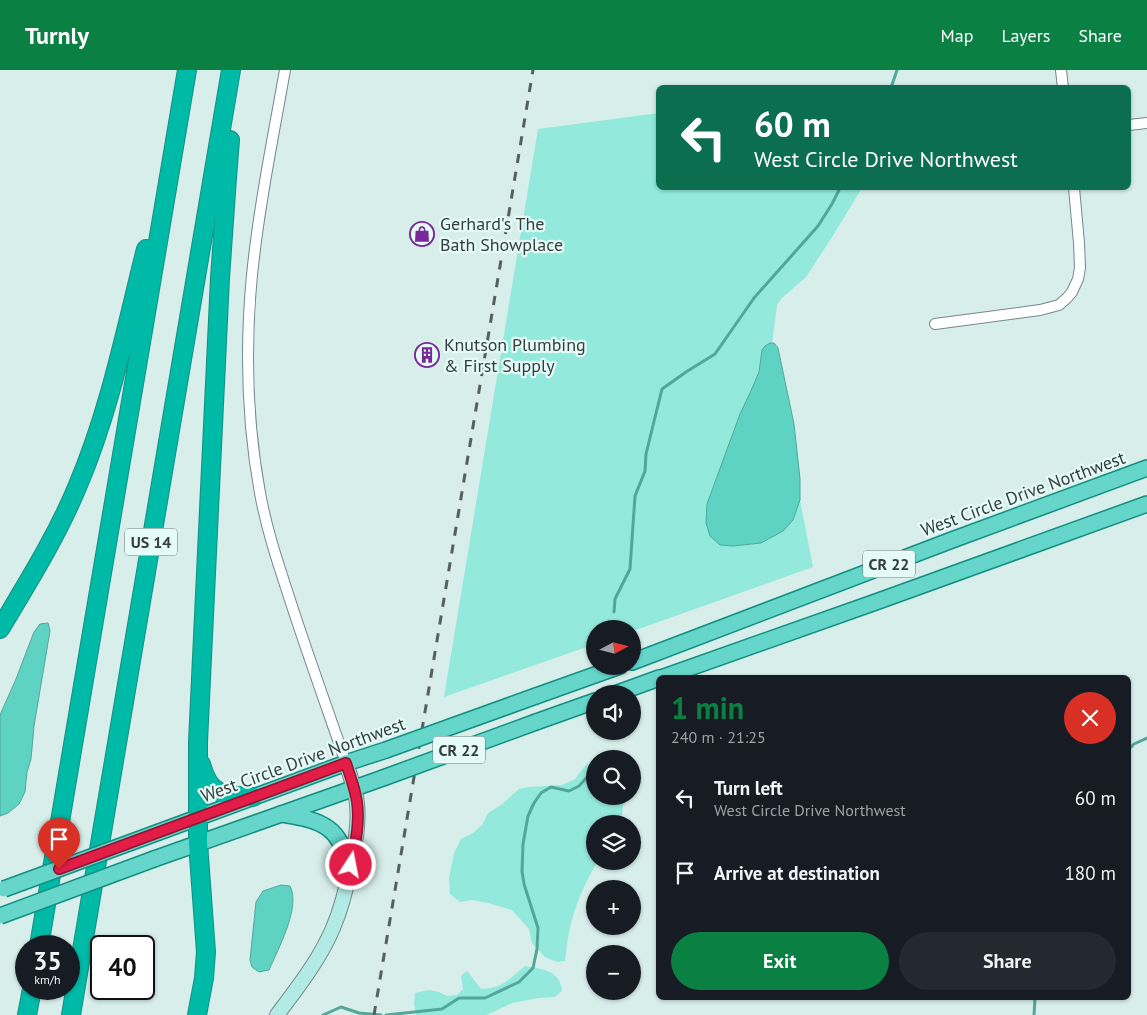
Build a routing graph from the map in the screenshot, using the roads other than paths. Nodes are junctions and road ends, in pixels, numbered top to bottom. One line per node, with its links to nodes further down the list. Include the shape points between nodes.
1 (187, 70): 7 (highway, US 14)
2 (231, 70): 34 (highway, US 14)
3 (239, 70): 21 (highway, via 226,178 220,278)
4 (285, 70): 22 (street, via 252,274 248,346 250,421 270,536)
5 (1060, 70): 6 (street)
6 (1062, 85)
7 (179, 117): 14 (highway, via 115,373 93,446 42,560); 31 (highway, US 14)
8 (1147, 123): 9 (street)
9 (1131, 125)
10 (1074, 190): 11 (street, via 1080,268 1078,279 1067,298 1059,305 1040,310)
11 (935, 324)
12 (1147, 468): 15 (main road, West Circle Drive Northwest / CR 22)
13 (1147, 504): 17 (main road, CR 22)
14 (0, 629)
15 (641, 659)
16 (595, 675): 22 (main road, West Circle Drive Northwest, bridge)
17 (668, 675)
18 (656, 679): 19 (main road, CR 22)
19 (640, 685)
20 (586, 704): 23 (main road, CR 22, bridge)
21 (198, 754): 24 (highway, via 204,776 213,788 233,796); 26 (highway)
22 (346, 763): 23 (street); 24 (main road, West Circle Drive Northwest)
23 (354, 788): 25 (main road, CR 22); 28 (street, via 357,827)
24 (253, 797): 26 (main road, West Circle Drive Northwest)
25 (280, 814): 27 (main road, CR 22); 28 (main road, via 310,819 335,834 343,850)
26 (197, 818): 27 (highway); 29 (main road, West Circle Drive Northwest, bridge)
27 (198, 843): 30 (main road, CR 22, bridge); 35 (highway, via 206,952)
28 (348, 882): 36 (street, via 327,941)
29 (2, 890)
30 (0, 916)
31 (41, 935)
32 (30, 1000): 33 (highway)
33 (27, 1015)
34 (71, 1015)
35 (197, 1015)
36 (277, 1015)

